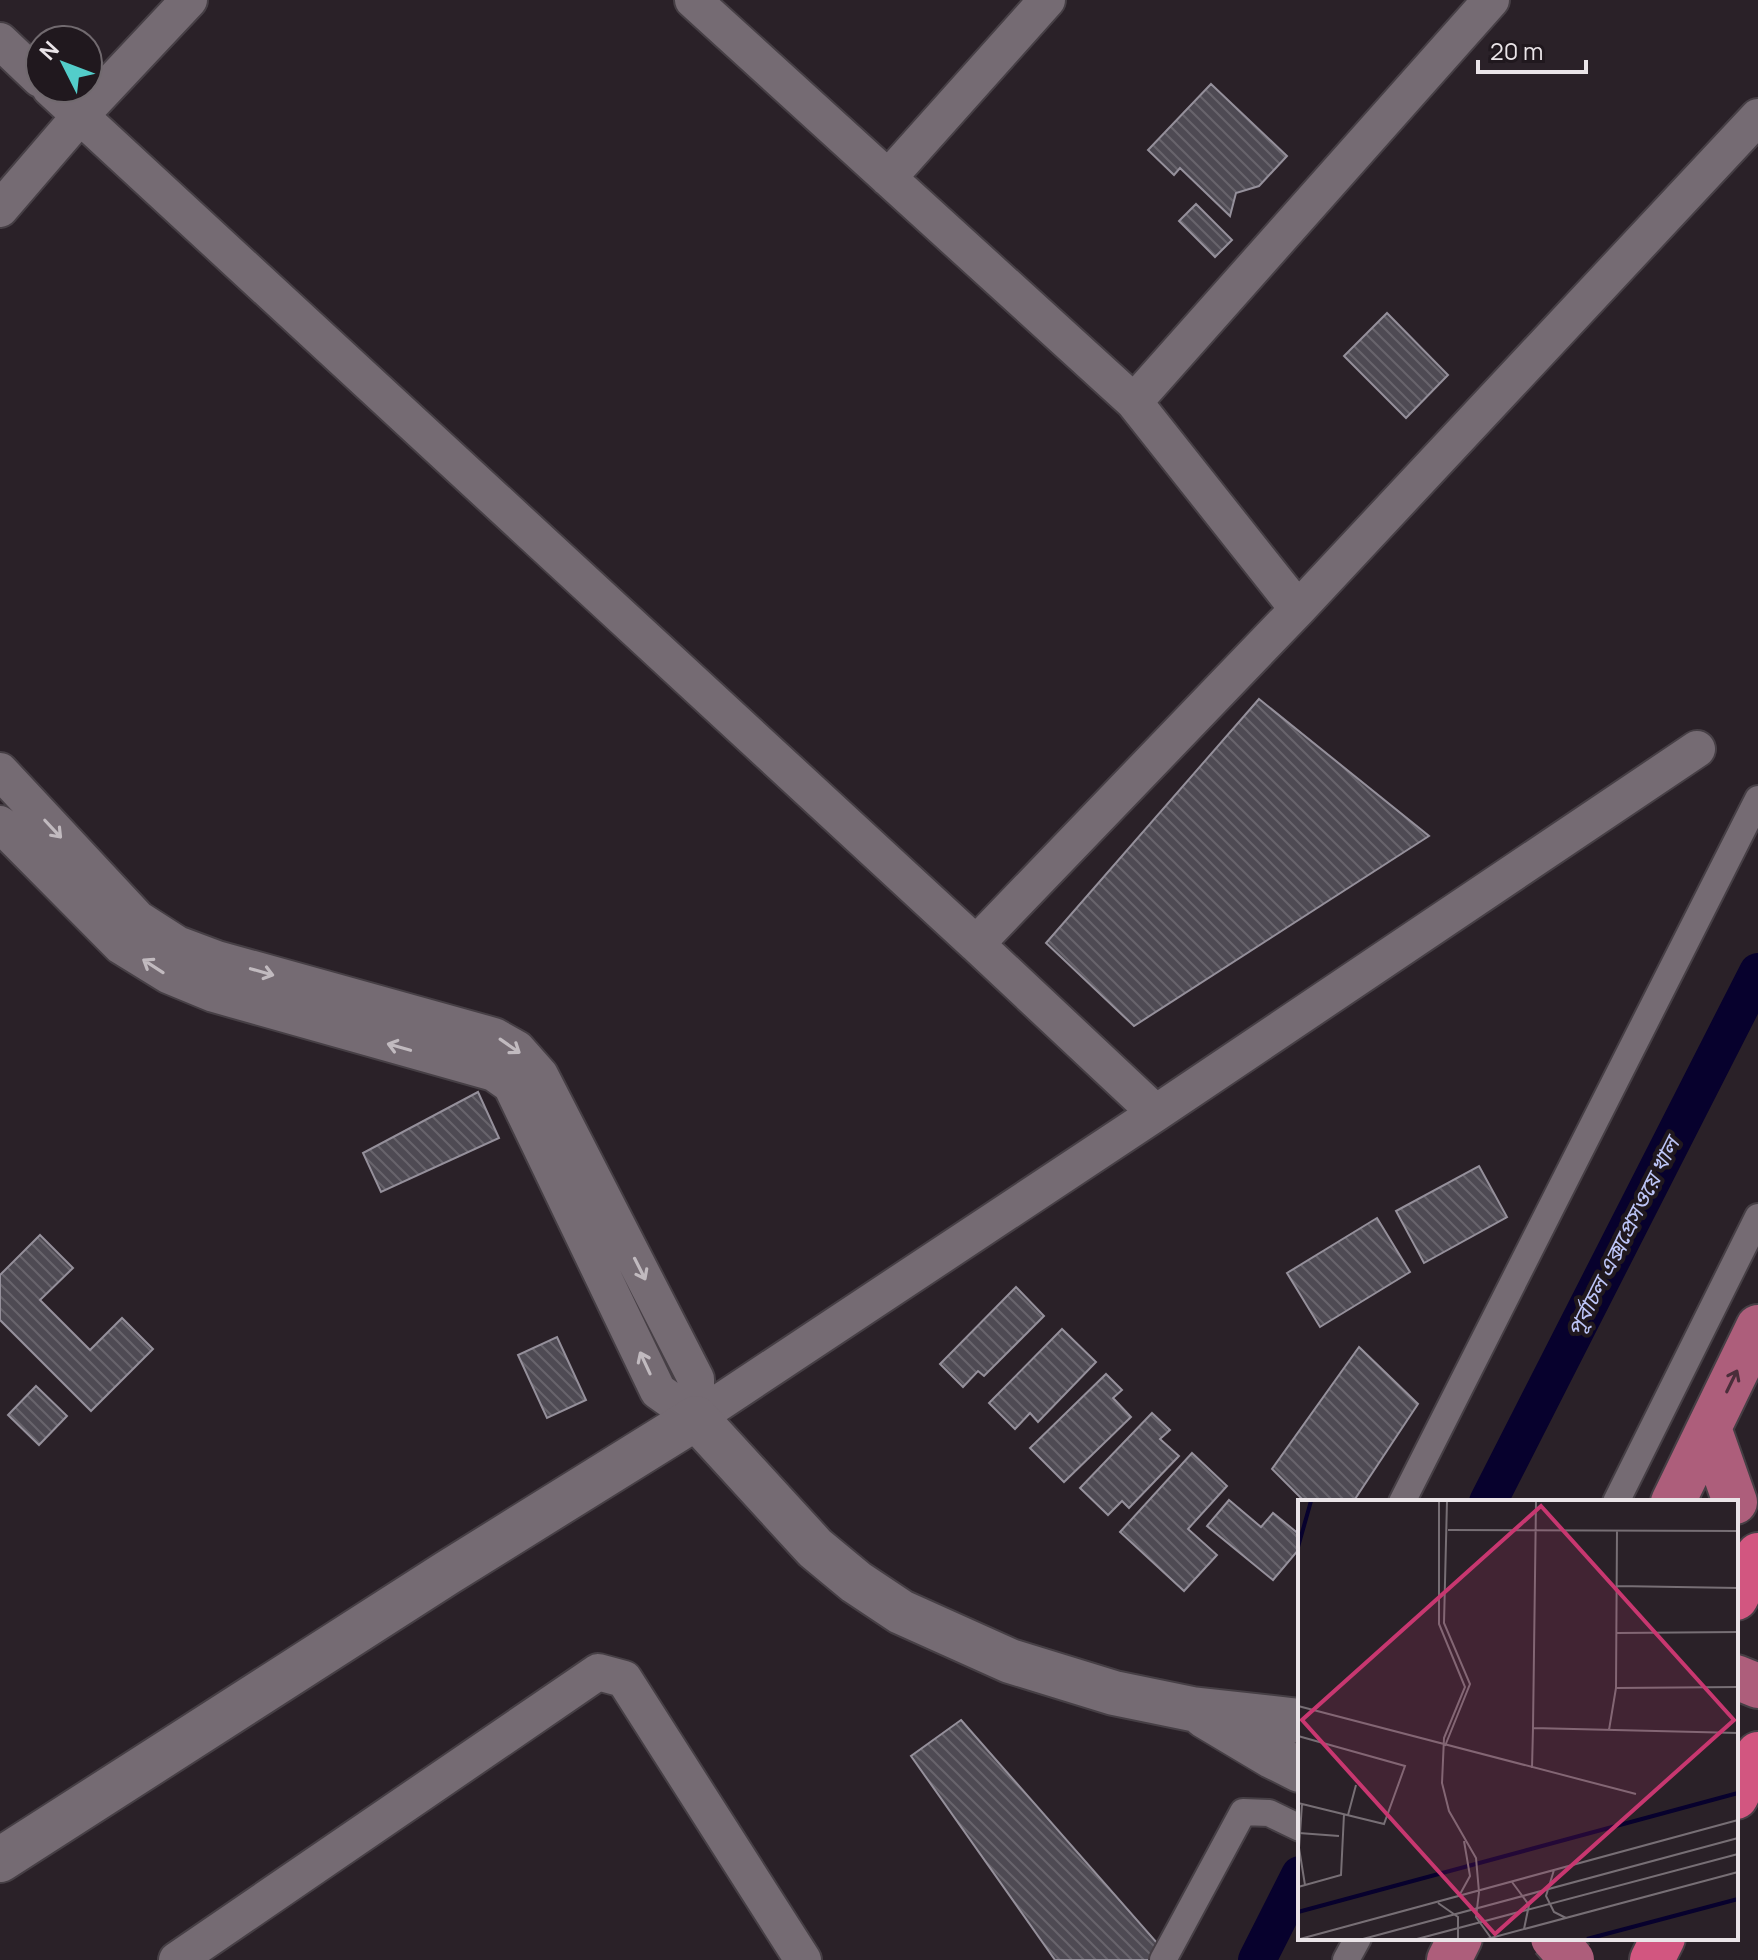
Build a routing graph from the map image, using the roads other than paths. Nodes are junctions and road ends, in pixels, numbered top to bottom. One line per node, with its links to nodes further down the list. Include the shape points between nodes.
1 (189, 0): 8 (street)
2 (693, 0): 10 (street)
3 (1047, 0): 10 (street)
4 (1491, 0): 12 (street)
5 (0, 41): 6 (street)
6 (24, 64)
7 (67, 104): 8 (street)
8 (80, 116): 11 (street); 18 (street)
9 (1758, 117): 13 (street)
10 (888, 178): 12 (street)
11 (0, 209)
12 (1134, 402): 13 (street)
13 (1298, 609): 18 (street)
14 (1697, 749): 21 (street)
15 (0, 771): 19 (street, one-way to 19, via 138,919 177,944)
16 (1758, 799): 26 (street)
17 (0, 824): 20 (street, one-way to 17, via 214,994 168,975 121,946)
18 (976, 944): 21 (street)
19 (321, 988): 20 (street); 24 (street, one-way to 24, via 494,1036 517,1049 540,1075 696,1379)
20 (312, 1022): 24 (street, one-way to 20, via 658,1391 511,1085 494,1073)
21 (1156, 1113): 24 (street)
22 (1758, 1217): 27 (street)
23 (1758, 1327): 25 (main road, one-way to 23)
24 (696, 1418): 36 (street, via 815,1548 901,1612 1010,1661 1114,1693); 42 (street)
25 (1709, 1428): 28 (main road); 29 (main road)
26 (1403, 1500)
27 (1617, 1500)
28 (1674, 1500)
29 (1735, 1500)
30 (1738, 1508): 31 (main road)
31 (1758, 1542)
32 (1758, 1555): 33 (highway)
33 (1738, 1594)
34 (1738, 1678): 35 (main road)
35 (1758, 1686)
36 (1192, 1709): 37 (street); 39 (street)
37 (1298, 1721)
38 (1758, 1754): 40 (highway)
39 (1286, 1763)
40 (1738, 1793)
41 (1298, 1827): 51 (street, via 1269,1813 1243,1812)
42 (1, 1859)
43 (1357, 1940): 52 (street)
44 (1433, 1940): 53 (street)
45 (1459, 1940): 54 (main road)
46 (1555, 1940): 56 (main road, bridge)
47 (1563, 1940): 55 (highway)
48 (1662, 1940): 57 (highway)
49 (177, 1960): 50 (street, via 598,1672 624,1679)
50 (803, 1960)
51 (1163, 1960)
52 (1346, 1960)
53 (1435, 1960)
54 (1449, 1960)
55 (1553, 1960)
56 (1572, 1960)
57 (1652, 1960)

